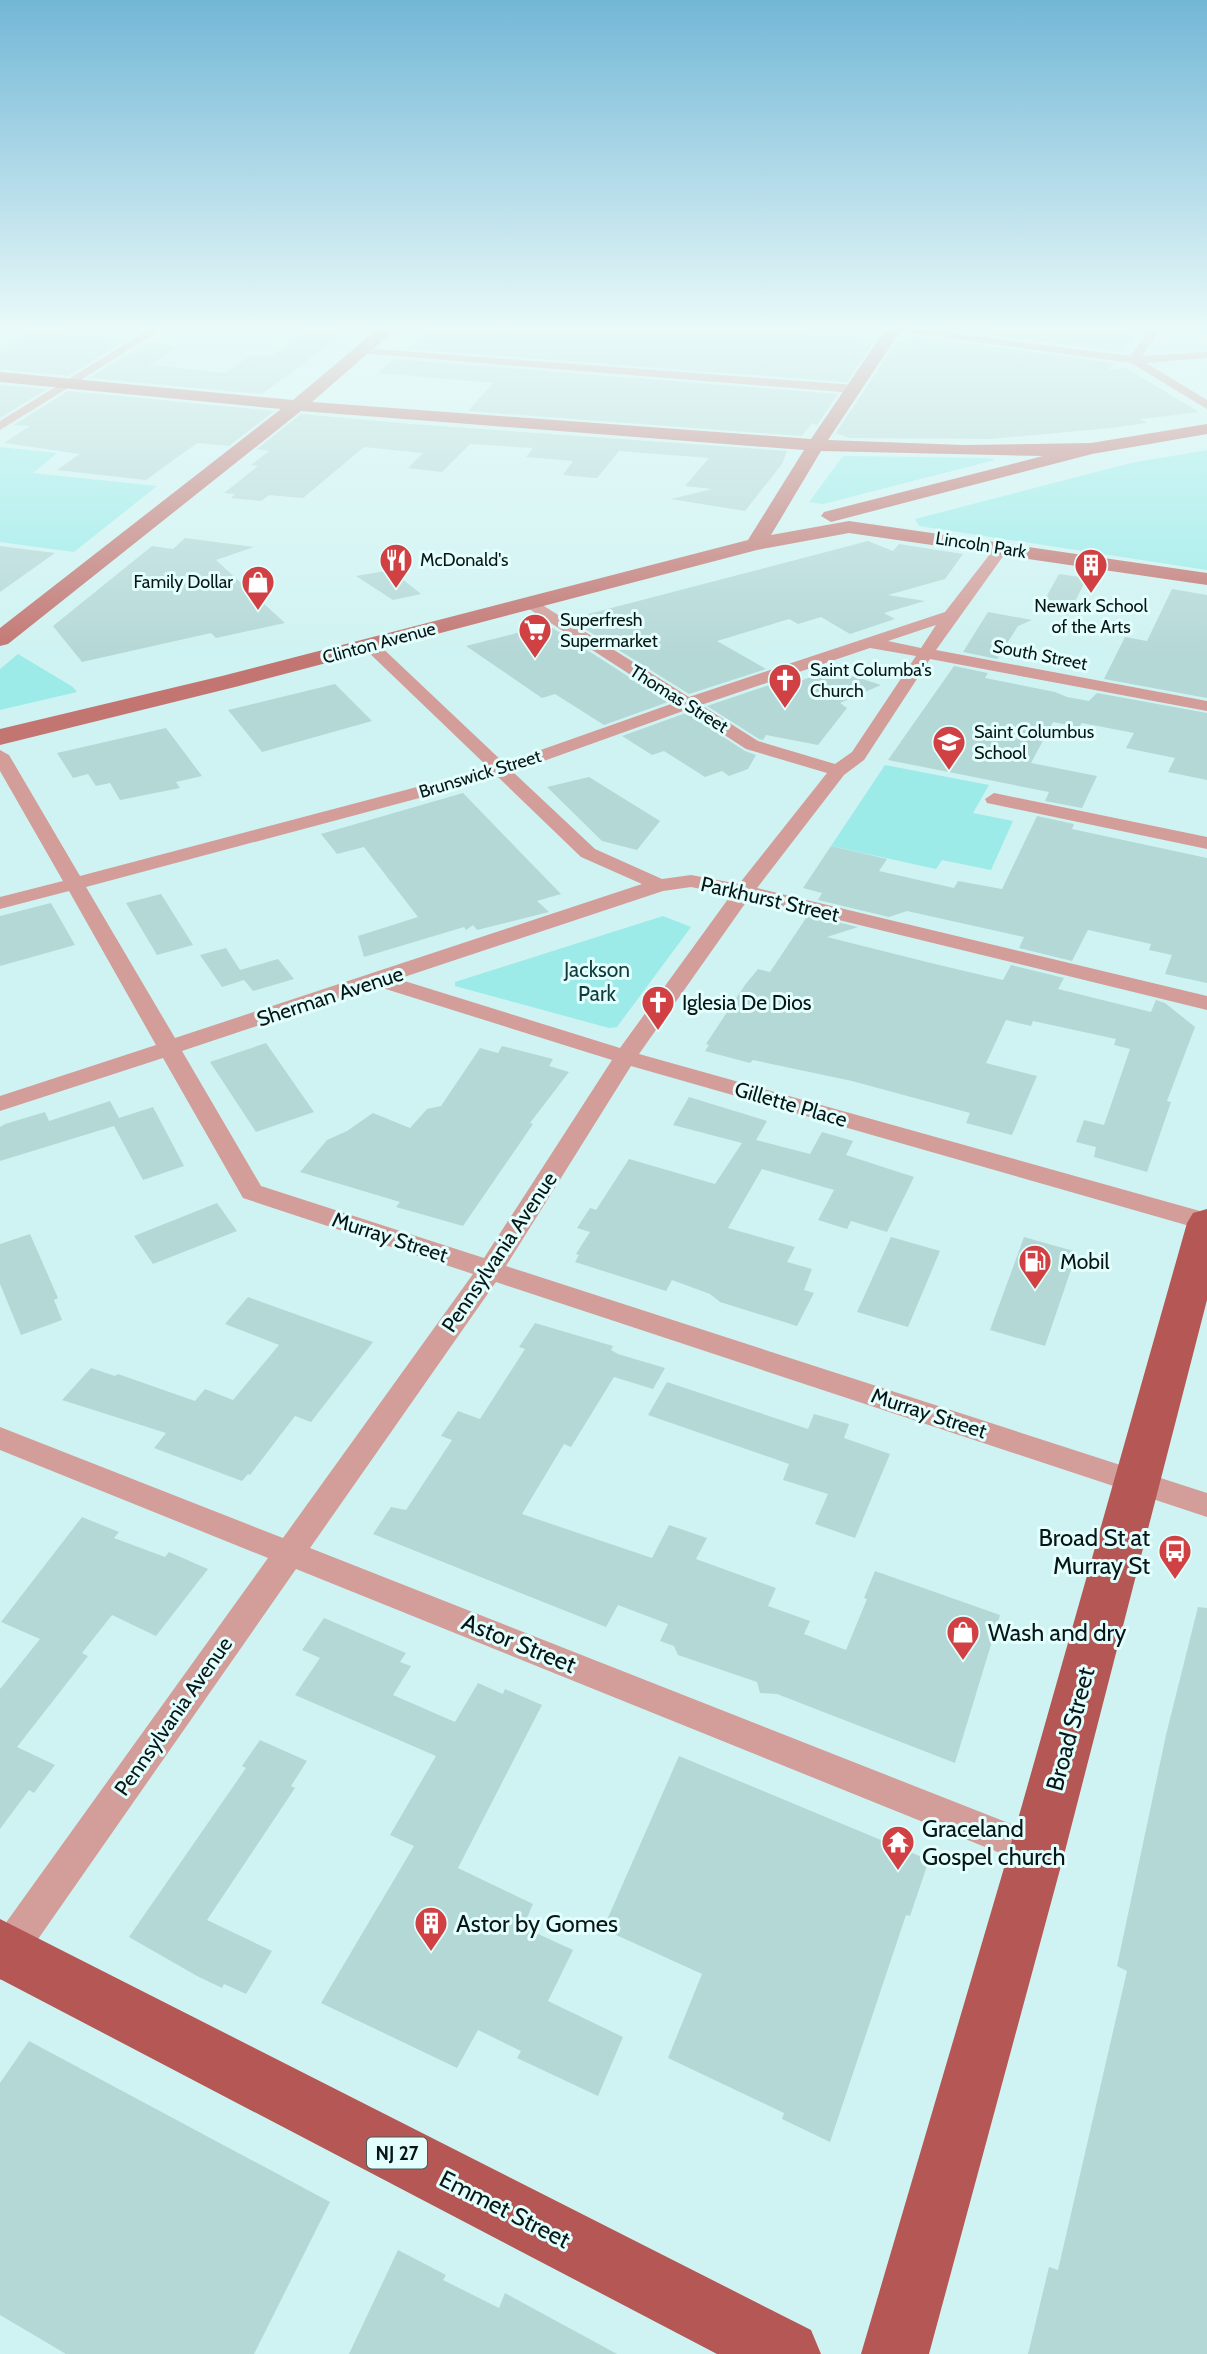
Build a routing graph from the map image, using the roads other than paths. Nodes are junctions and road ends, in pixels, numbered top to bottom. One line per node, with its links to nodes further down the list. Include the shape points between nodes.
1 (257, 437): 14 (main road)
2 (695, 437): 5 (main road)
3 (823, 437): 5 (main road)
4 (1161, 437): 6 (main road)
5 (817, 446): 6 (main road, via 1017,452); 9 (main road)
6 (1091, 449): 7 (main road)
7 (927, 490): 8 (main road, via 922,504 894,518); 9 (main road, via 788,528)
8 (911, 534): 9 (main road, Lincoln Park, via 849,527); 10 (main road, Lincoln Park)
9 (756, 544): 12 (main road, Clinton Avenue)
10 (1002, 548): 11 (main road, Lincoln Park); 13 (street, Pennsylvania Avenue)
11 (1207, 579)
12 (531, 604): 16 (main road, Clinton Avenue); 18 (street, Thomas Street)
13 (951, 615): 15 (street, Brunswick Street); 17 (street, Pennsylvania Avenue)
14 (0, 639)
15 (867, 642): 17 (street, South Street); 18 (street, Brunswick Street)
16 (370, 645): 20 (main road, Clinton Avenue); 22 (street, Parkhurst Street)
17 (926, 653): 19 (street, South Street); 23 (street, Pennsylvania Avenue, via 858,756)
18 (685, 704): 22 (street, Brunswick Street); 23 (street, Thomas Street, via 752,745)
19 (1207, 706)
20 (0, 737)
21 (0, 755): 26 (street, Murray Street)
22 (501, 769): 26 (street, Brunswick Street); 27 (street, Parkhurst Street, via 588,853)
23 (838, 771): 28 (street, Pennsylvania Avenue)
24 (994, 799): 25 (street)
25 (1207, 843)
26 (72, 884): 29 (street, Brunswick Street); 32 (street, Murray Street)
27 (660, 885): 28 (street, Parkhurst Street, via 691,881); 30 (street, Sherman Avenue)
28 (744, 891): 31 (street, Parkhurst Street); 33 (street, Pennsylvania Avenue)
29 (0, 903)
30 (377, 980): 32 (street, Sherman Avenue); 33 (street, Gillette Place)
31 (1207, 1003)
32 (168, 1050): 34 (street, Sherman Avenue); 36 (street, Murray Street, via 252,1192)
33 (625, 1057): 35 (street, Gillette Place); 36 (street, Pennsylvania Avenue)
34 (0, 1104)
35 (1207, 1223): 38 (main road, Broad Street)
36 (490, 1270): 38 (street, Murray Street); 40 (street, Pennsylvania Avenue)
37 (0, 1438): 40 (street, Astor Street)
38 (1137, 1483): 39 (street, Murray Street); 41 (main road, Broad Street)
39 (1207, 1505)
40 (289, 1551): 41 (street, Astor Street); 42 (street, Pennsylvania Avenue)
41 (1037, 1851): 44 (main road, Broad Street)
42 (2, 1954): 43 (main road, Emmet Street / NJ 27)
43 (787, 2354)
44 (895, 2354)

